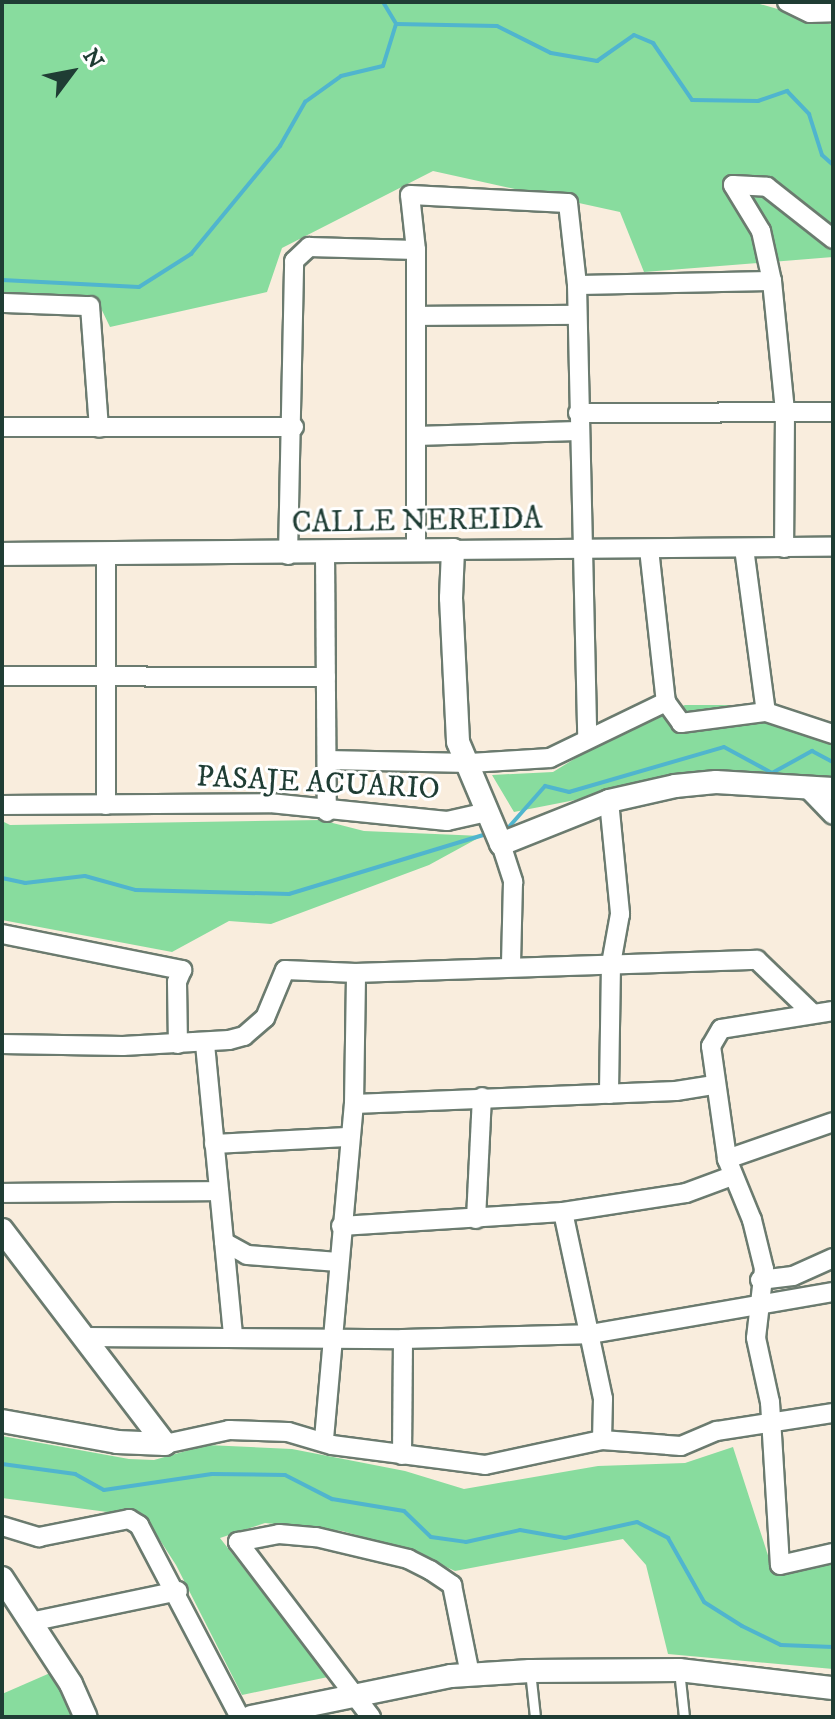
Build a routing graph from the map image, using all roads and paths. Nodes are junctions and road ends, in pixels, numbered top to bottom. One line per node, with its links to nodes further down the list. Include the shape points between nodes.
1 (794, 4): 2 (street, via 820,14)
2 (833, 12)
3 (833, 239): 5 (street, via 767,187 733,185 761,231)
4 (416, 250): 6 (street, via 410,195 568,203); 9 (street); 14 (street, via 309,247 294,261)
5 (772, 281): 6 (street); 10 (street)
6 (577, 285): 8 (street)
7 (2, 303): 15 (street, via 90,306)
8 (577, 315): 9 (street); 12 (street)
9 (416, 316): 16 (street)
10 (785, 412): 11 (street); 12 (street); 19 (street)
11 (833, 412)
12 (578, 422): 16 (street); 20 (street)
13 (2, 427): 15 (street)
14 (294, 427): 15 (street); 27 (street)
15 (99, 428)
16 (416, 436): 24 (street)
17 (833, 547): 19 (street, CALLE NEREIDA)
18 (744, 548): 19 (street, CALLE NEREIDA); 21 (street, CALLE NEREIDA); 32 (street)
19 (784, 548)
20 (580, 549): 21 (street, CALLE NEREIDA); 22 (street, CALLE NEREIDA); 34 (street)
21 (649, 549): 31 (street)
22 (453, 550): 24 (street, CALLE NEREIDA); 36 (street, via 458,742)
23 (325, 551): 24 (street, CALLE NEREIDA); 27 (street, CALLE NEREIDA); 30 (street)
24 (416, 551)
25 (106, 553): 26 (street, CALLE NEREIDA); 27 (street, CALLE NEREIDA); 29 (street)
26 (2, 554)
27 (288, 555)
28 (2, 676): 29 (street)
29 (106, 677): 30 (street); 41 (street)
30 (326, 677): 35 (street)
31 (666, 702): 32 (street, via 681,723); 34 (street, PASAJE ACUARIO)
32 (766, 712): 33 (street)
33 (833, 734)
34 (587, 736): 36 (street, PASAJE ACUARIO, via 550,758)
35 (327, 760): 36 (street, PASAJE ACUARIO); 42 (street)
36 (470, 763): 43 (street)
37 (832, 784): 38 (street)
38 (805, 786): 39 (street, via 716,782); 44 (street)
39 (609, 801): 45 (street); 48 (street, via 620,914)
40 (2, 805): 41 (street, PASAJE ACUARIO)
41 (106, 805): 42 (street, PASAJE ACUARIO, via 270,803)
42 (327, 812): 43 (street, PASAJE ACUARIO, via 447,821)
43 (487, 812): 45 (street)
44 (833, 815)
45 (501, 844): 47 (street, via 513,882)
46 (2, 934): 53 (street, via 182,970 177,982)
47 (511, 964): 48 (street); 49 (street)
48 (611, 964): 51 (street, via 757,960); 56 (street)
49 (356, 973): 54 (street, via 285,970 274,1005 256,1028 244,1036); 58 (street)
50 (833, 1011): 51 (street)
51 (812, 1013): 55 (street, via 721,1029 711,1046)
52 (2, 1044): 53 (street)
53 (178, 1044): 54 (street)
54 (205, 1044): 61 (street)
55 (713, 1085): 56 (street); 62 (street)
56 (609, 1094): 57 (street)
57 (482, 1097): 58 (street); 66 (street)
58 (354, 1104): 60 (street)
59 (833, 1122): 62 (street)
60 (347, 1137): 61 (street); 67 (street)
61 (214, 1144): 63 (street)
62 (729, 1168): 65 (street, via 686,1193); 72 (street, via 756,1232 764,1269)
63 (219, 1191): 64 (street); 69 (street)
64 (2, 1193)
65 (563, 1212): 66 (street); 75 (street)
66 (476, 1219): 67 (street)
67 (341, 1226): 71 (street)
68 (2, 1230): 77 (street)
69 (224, 1242): 71 (street, via 247,1255); 76 (street)
70 (833, 1258): 72 (street, via 793,1276)
71 (339, 1262): 78 (street)
72 (760, 1280): 74 (street)
73 (833, 1292): 74 (street)
74 (756, 1308): 75 (street); 82 (street)
75 (590, 1334): 79 (street); 84 (street, via 603,1399)
76 (233, 1335): 77 (street); 78 (street)
77 (85, 1337): 85 (street)
78 (334, 1339): 79 (street); 83 (street)
79 (403, 1339): 86 (street)
80 (833, 1413): 82 (street)
81 (2, 1421): 85 (street, via 117,1442)
82 (770, 1425): 84 (street, via 717,1431 681,1446); 88 (street, via 780,1565)
83 (324, 1439): 85 (street, via 229,1430); 86 (street, via 332,1445)
84 (602, 1440): 86 (street, via 485,1465)
85 (165, 1444)
86 (402, 1455)
87 (2, 1526): 90 (street, via 39,1537 129,1519 148,1537)
88 (833, 1553)
89 (2, 1578): 91 (street)
90 (178, 1591): 91 (street); 98 (street)
91 (30, 1622): 97 (street)
92 (679, 1670): 93 (street); 95 (street); 102 (lane)
93 (530, 1671): 94 (street); 101 (lane)
94 (470, 1674): 96 (street); 96 (street, via 452,1585 430,1570 408,1559 316,1537 279,1534 238,1542)
95 (833, 1688)
96 (354, 1696): 99 (street); 100 (street)
97 (86, 1717)
98 (240, 1717)
99 (251, 1717)
100 (371, 1717)
101 (535, 1717)
102 (684, 1717)

